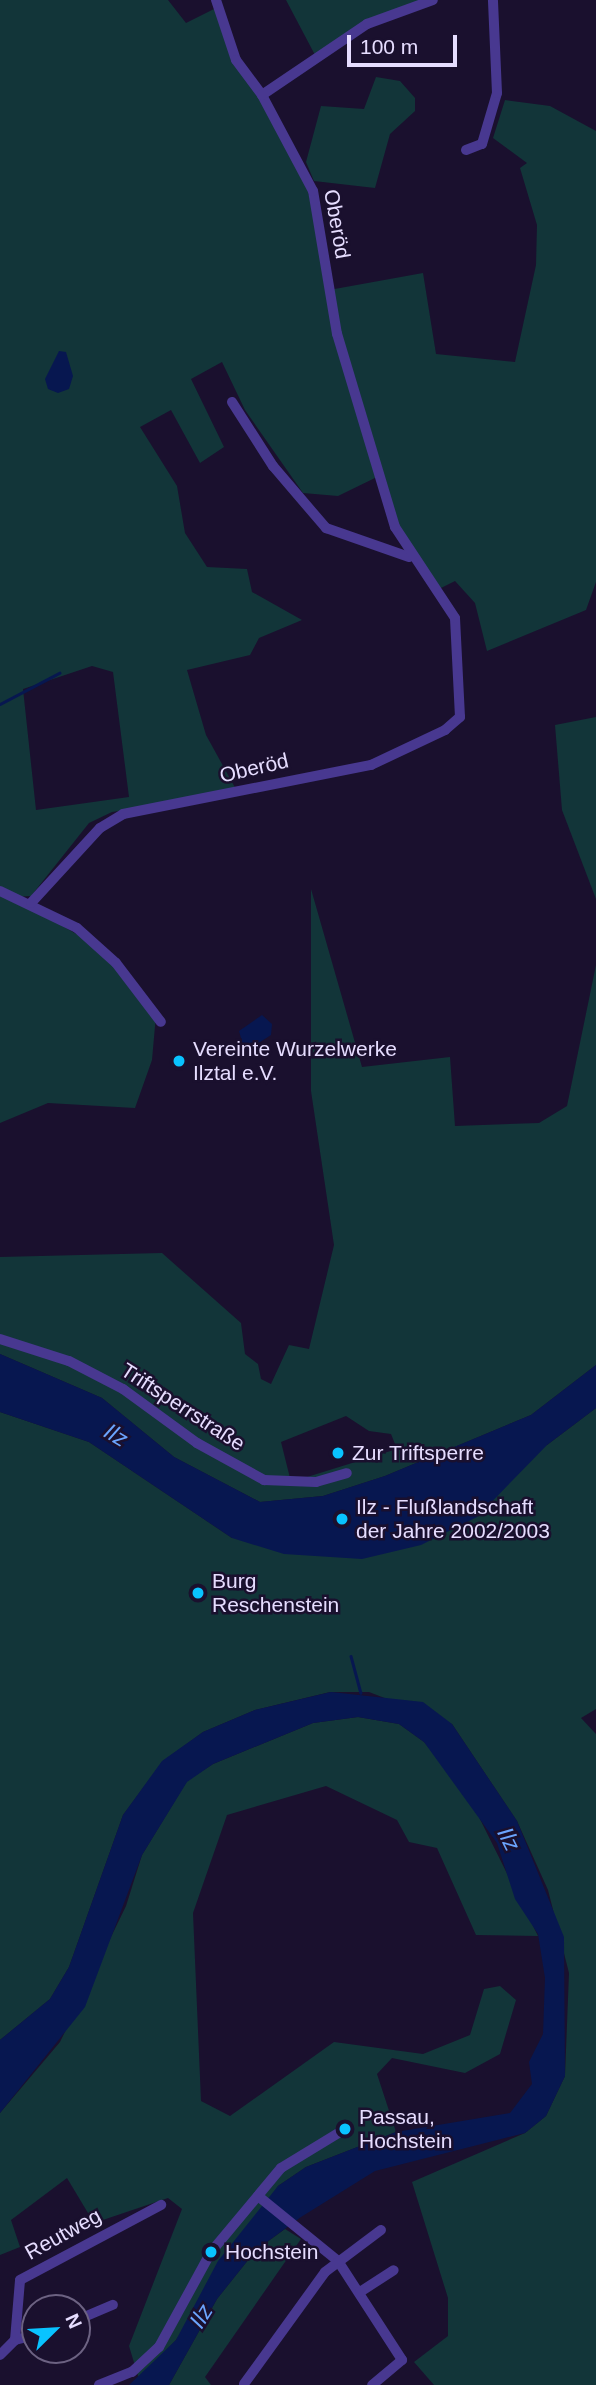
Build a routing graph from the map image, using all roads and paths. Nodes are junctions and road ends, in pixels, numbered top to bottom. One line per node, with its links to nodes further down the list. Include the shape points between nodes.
1 (216, 0): 4 (street, Oberöd, via 236,60)
2 (433, 0): 4 (street, via 367,24)
3 (494, 0): 5 (street, via 497,93 482,145)
4 (262, 95): 7 (street, Oberöd, via 313,191 337,334 381,488)
5 (466, 150)
6 (232, 402): 7 (street, via 272,466 326,528)
7 (409, 557): 9 (street, Oberöd, via 455,618 457,722 371,765 123,814 100,828)
8 (0, 891): 9 (street)
9 (32, 903): 10 (street, via 64,918 116,963)
10 (162, 1022)
11 (0, 1339): 12 (street, Triftsperrstraße, via 69,1361 123,1389 197,1443 264,1479 316,1482)
12 (347, 1473)
13 (345, 2129): 14 (street, via 281,2168)
14 (260, 2198): 17 (street); 26 (street, via 202,2263 159,2347 131,2372)
15 (161, 2206): 23 (street, Reutweg, via 20,2280)
16 (381, 2230): 17 (street)
17 (338, 2261): 19 (street); 25 (street, via 311,2288)
18 (394, 2270): 19 (street)
19 (360, 2292): 27 (street, via 402,2360)
20 (113, 2305): 21 (street)
21 (91, 2314)
22 (21, 2338): 23 (street)
23 (15, 2340): 24 (street)
24 (0, 2355)
25 (244, 2384)
26 (99, 2385)
27 (372, 2385)

